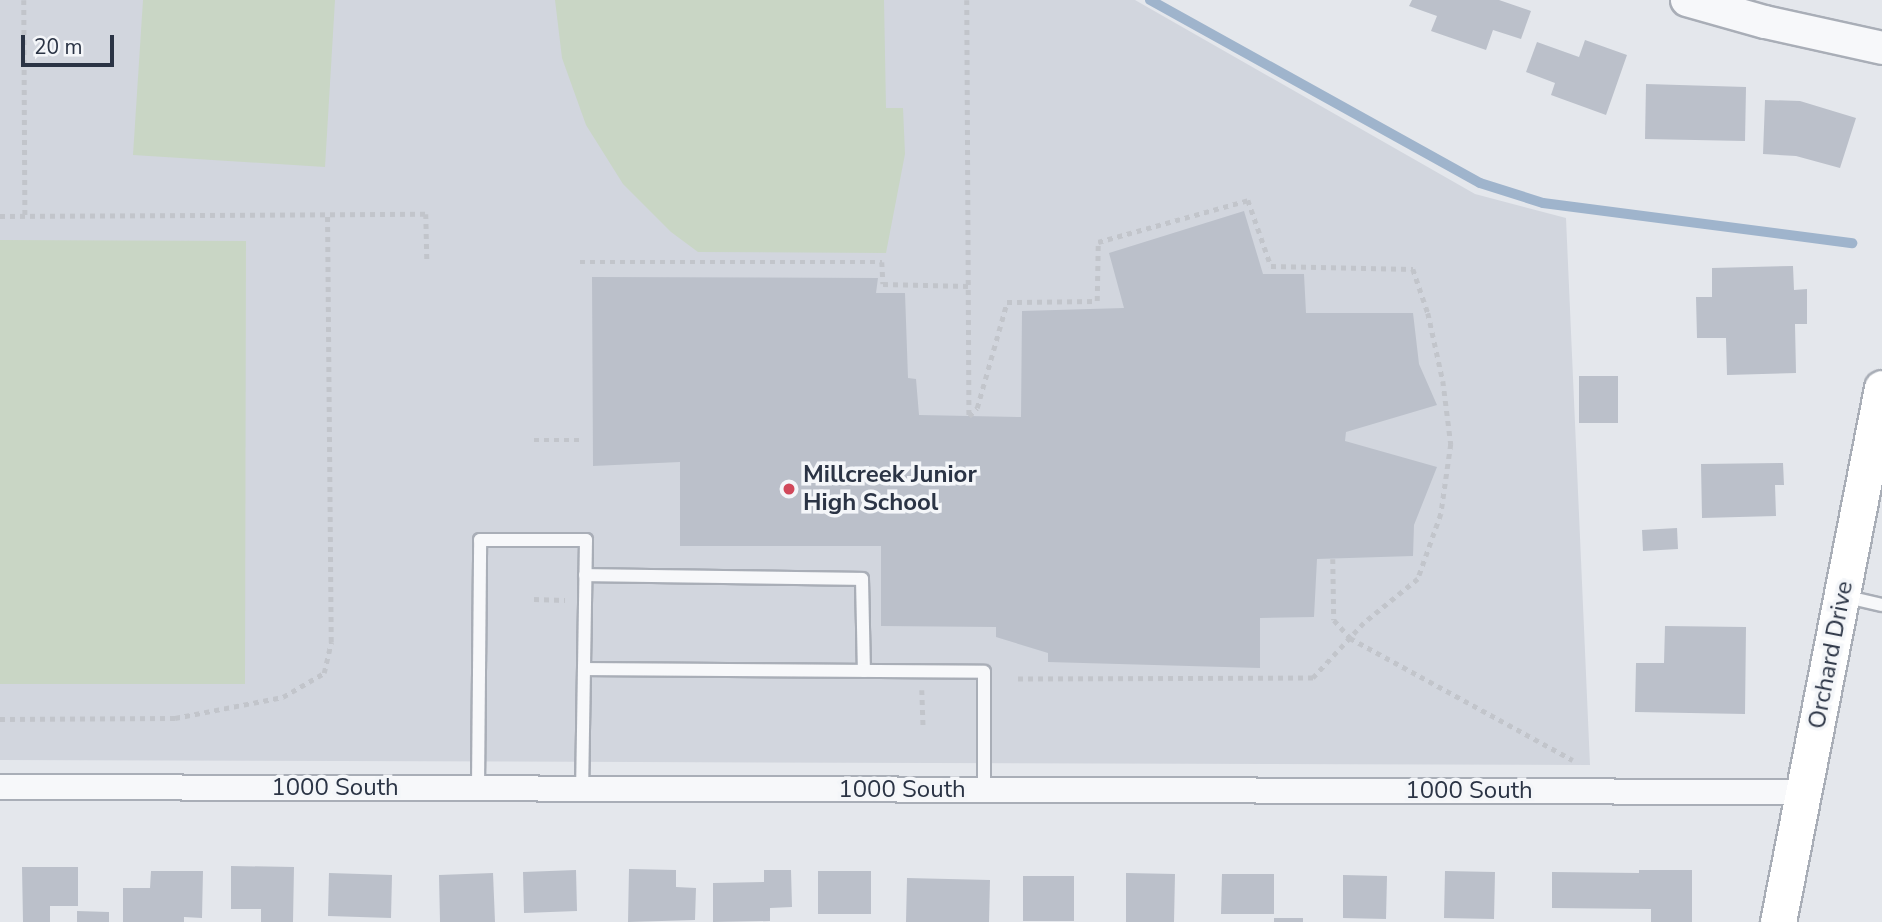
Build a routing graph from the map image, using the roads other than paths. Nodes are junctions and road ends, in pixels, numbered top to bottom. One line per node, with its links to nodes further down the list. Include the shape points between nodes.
1 (1687, 0): 2 (street)
2 (1882, 48)
3 (1882, 388): 5 (main road, Orchard Drive)
4 (585, 575): 7 (lane); 8 (lane, via 862,579); 10 (lane, via 586,540 480,540)
5 (1842, 596): 6 (lane); 13 (main road, Orchard Drive)
6 (1882, 605)
7 (584, 669): 8 (lane); 11 (lane)
8 (864, 671): 12 (lane, via 984,672)
9 (0, 787): 10 (street, 1000 South)
10 (478, 788): 11 (street, 1000 South)
11 (582, 789): 12 (street, 1000 South)
12 (984, 790): 13 (street, 1000 South)
13 (1804, 792): 14 (main road, Orchard Drive)
14 (1778, 922)

